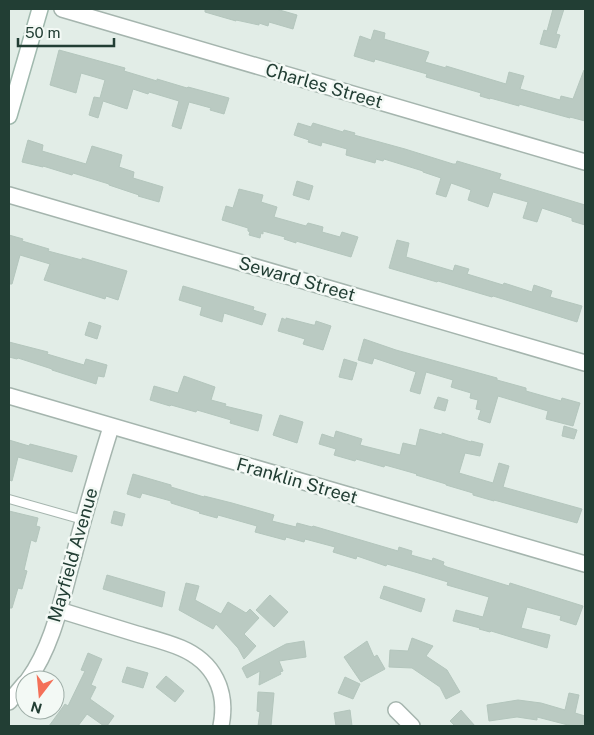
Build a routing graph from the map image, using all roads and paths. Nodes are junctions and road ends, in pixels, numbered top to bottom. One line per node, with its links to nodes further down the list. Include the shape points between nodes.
1 (40, 9): 3 (street)
2 (62, 9): 4 (street, Charles Street)
3 (9, 116)
4 (585, 162)
5 (9, 194): 6 (street, Seward Street)
6 (585, 363)
7 (9, 396): 8 (street, Franklin Street)
8 (111, 427): 10 (street, Mayfield Avenue); 11 (street, Franklin Street)
9 (9, 499): 10 (lane)
10 (83, 520): 12 (street, Mayfield Avenue)
11 (585, 564)
12 (59, 610): 13 (street, Mayfield Avenue, via 47,646); 15 (street, via 179,647 200,658 215,676 221,690)
13 (34, 670)
14 (396, 710): 16 (street)
15 (221, 726)
16 (412, 726)

